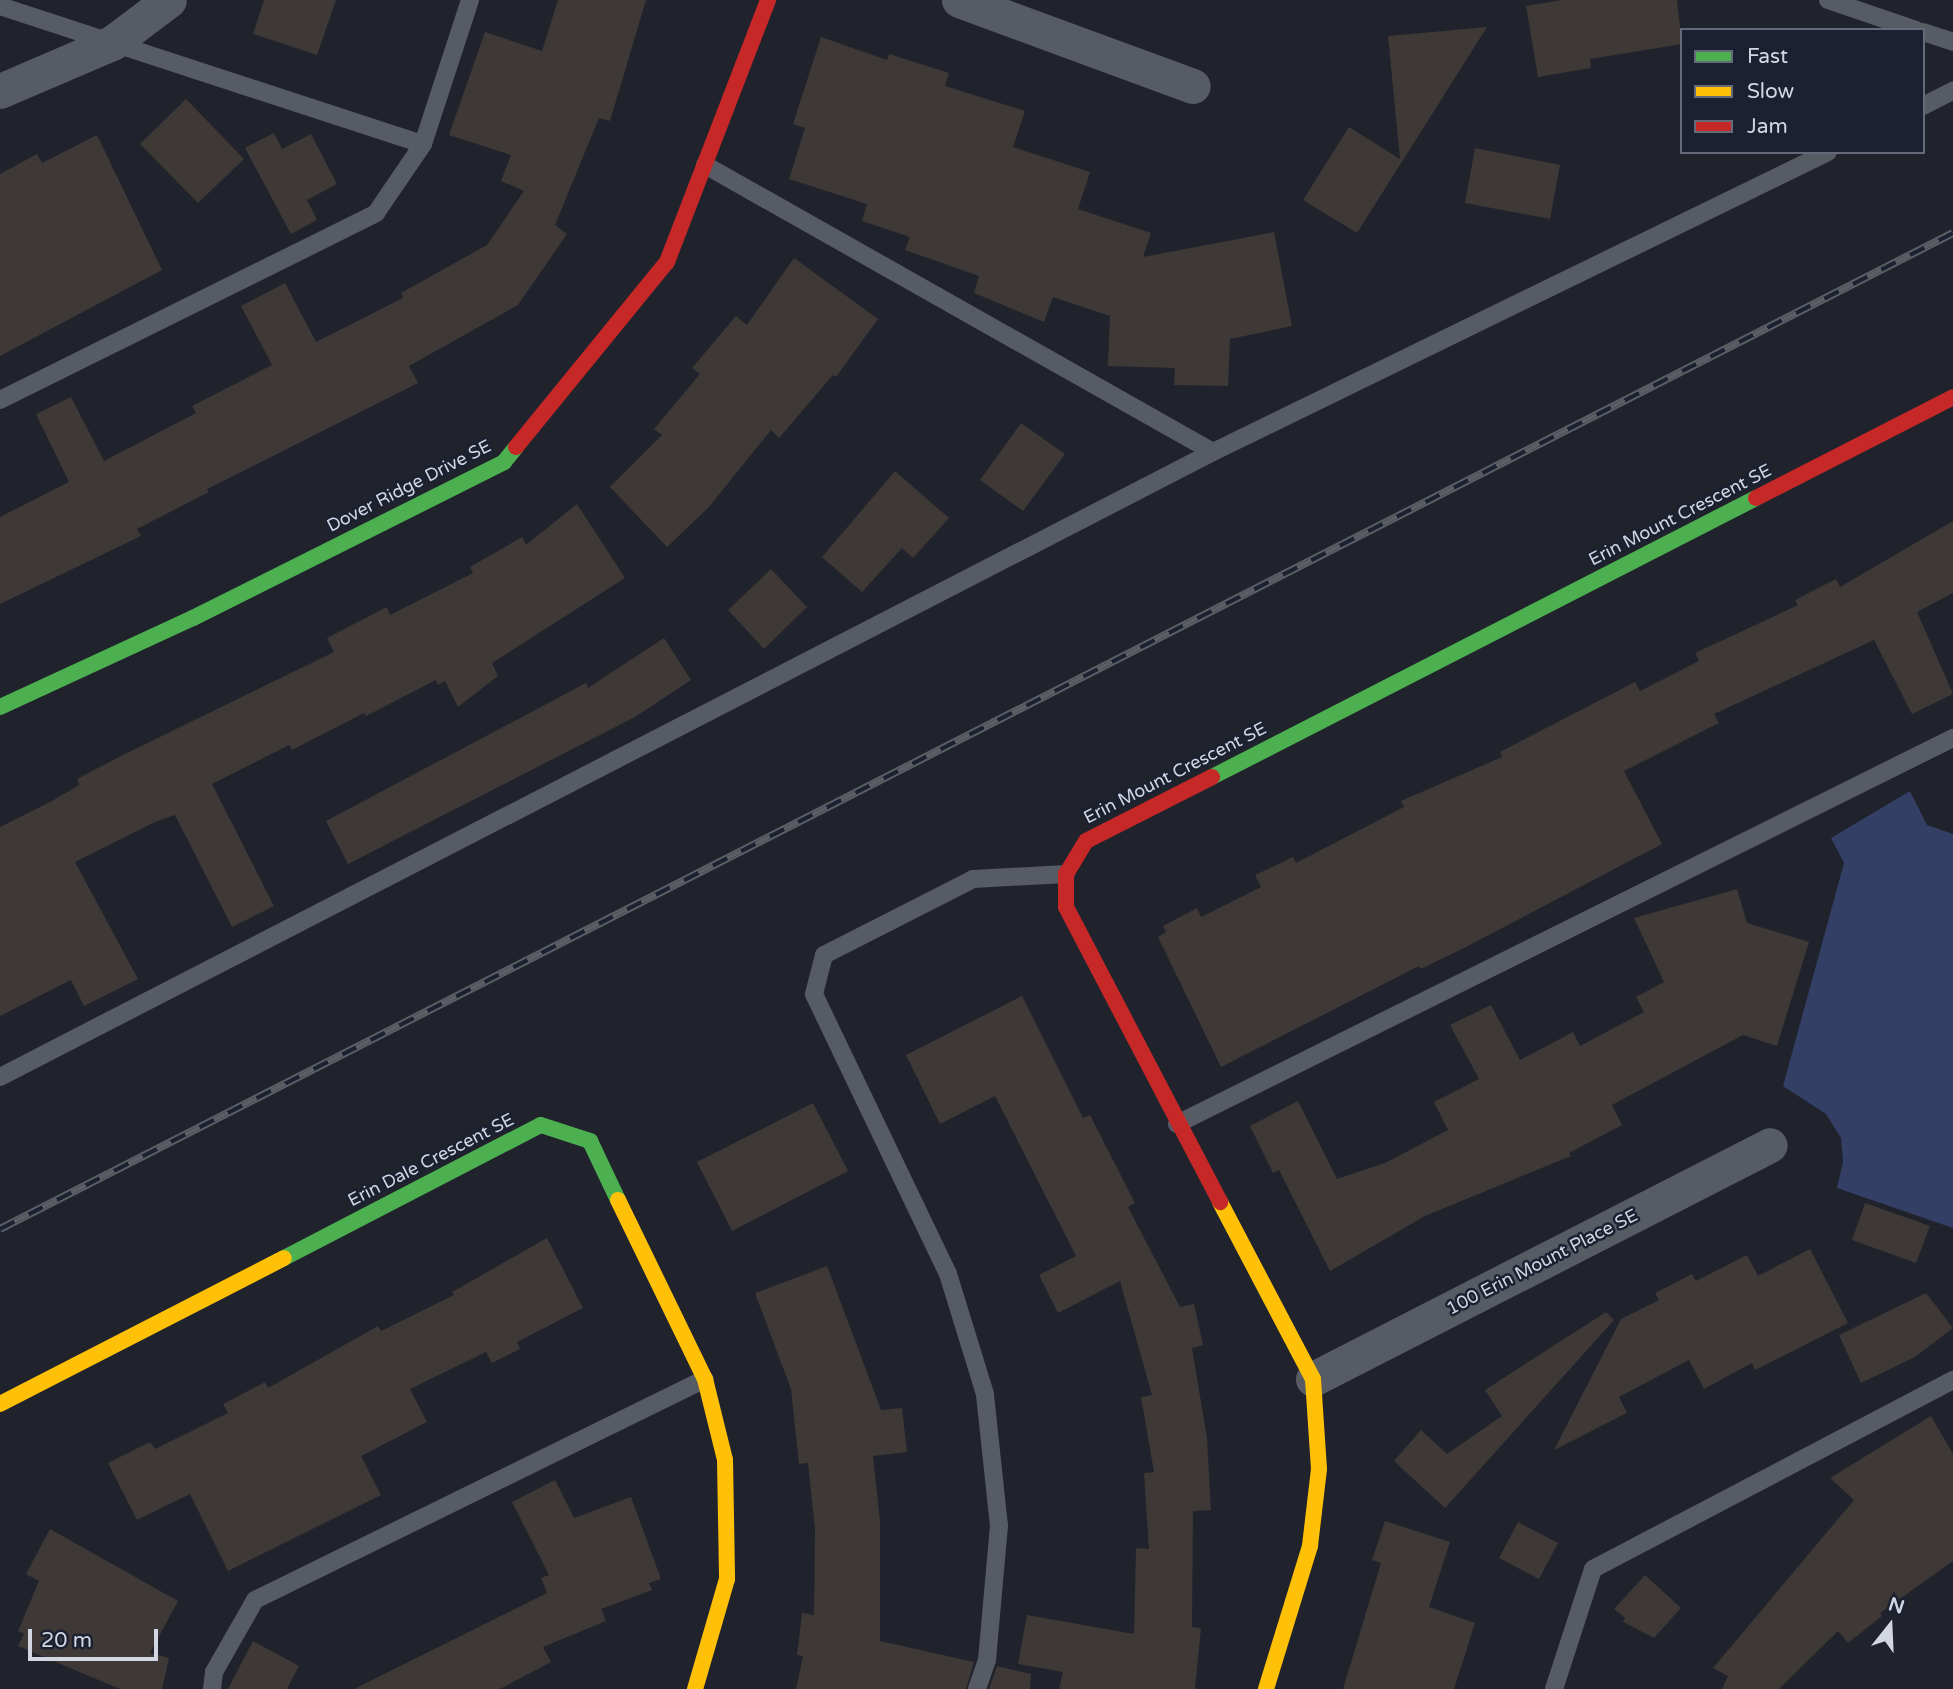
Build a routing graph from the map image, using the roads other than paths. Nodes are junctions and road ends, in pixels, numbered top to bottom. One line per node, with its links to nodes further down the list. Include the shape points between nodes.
1 (169, 0): 10 (street)
2 (470, 0): 15 (lane)
3 (768, 0): 17 (street, Dover Ridge Drive SE)
4 (959, 0): 11 (street)
5 (1828, 0): 7 (lane)
6 (0, 6): 10 (lane)
7 (1910, 28)
8 (1925, 33): 9 (lane)
9 (1953, 42)
10 (112, 43): 12 (street); 15 (lane)
11 (1193, 86)
12 (0, 91)
13 (1953, 91): 14 (lane)
14 (1925, 105)
15 (423, 144): 19 (lane, via 376,213)
16 (1824, 154): 20 (lane)
17 (705, 165): 20 (lane); 21 (street, Dover Ridge Drive SE, via 667,262 503,462 193,618)
18 (1953, 397): 23 (street, Erin Mount Crescent SE, via 1086,841)
19 (0, 400)
20 (1213, 452): 24 (lane)
21 (0, 707)
22 (1953, 738): 25 (lane)
23 (1066, 874): 25 (street, via 1066,907); 33 (lane, via 973,879 824,956 814,994 947,1274 985,1394 999,1526 986,1660)
24 (0, 1077)
25 (1177, 1124): 27 (street)
26 (1770, 1144): 27 (street, 100 Erin Mount Place SE)
27 (1313, 1378): 34 (street, via 1319,1469 1310,1546)
28 (705, 1379): 30 (street, Erin Dale Crescent SE, via 590,1141 541,1125); 31 (street, Erin Dale Crescent SE, via 725,1460 727,1579); 32 (lane, via 255,1600 215,1672)
29 (1953, 1380): 35 (lane, via 1593,1569)
30 (0, 1404)
31 (694, 1688)
32 (212, 1689)
33 (978, 1689)
34 (1266, 1689)
35 (1554, 1689)

